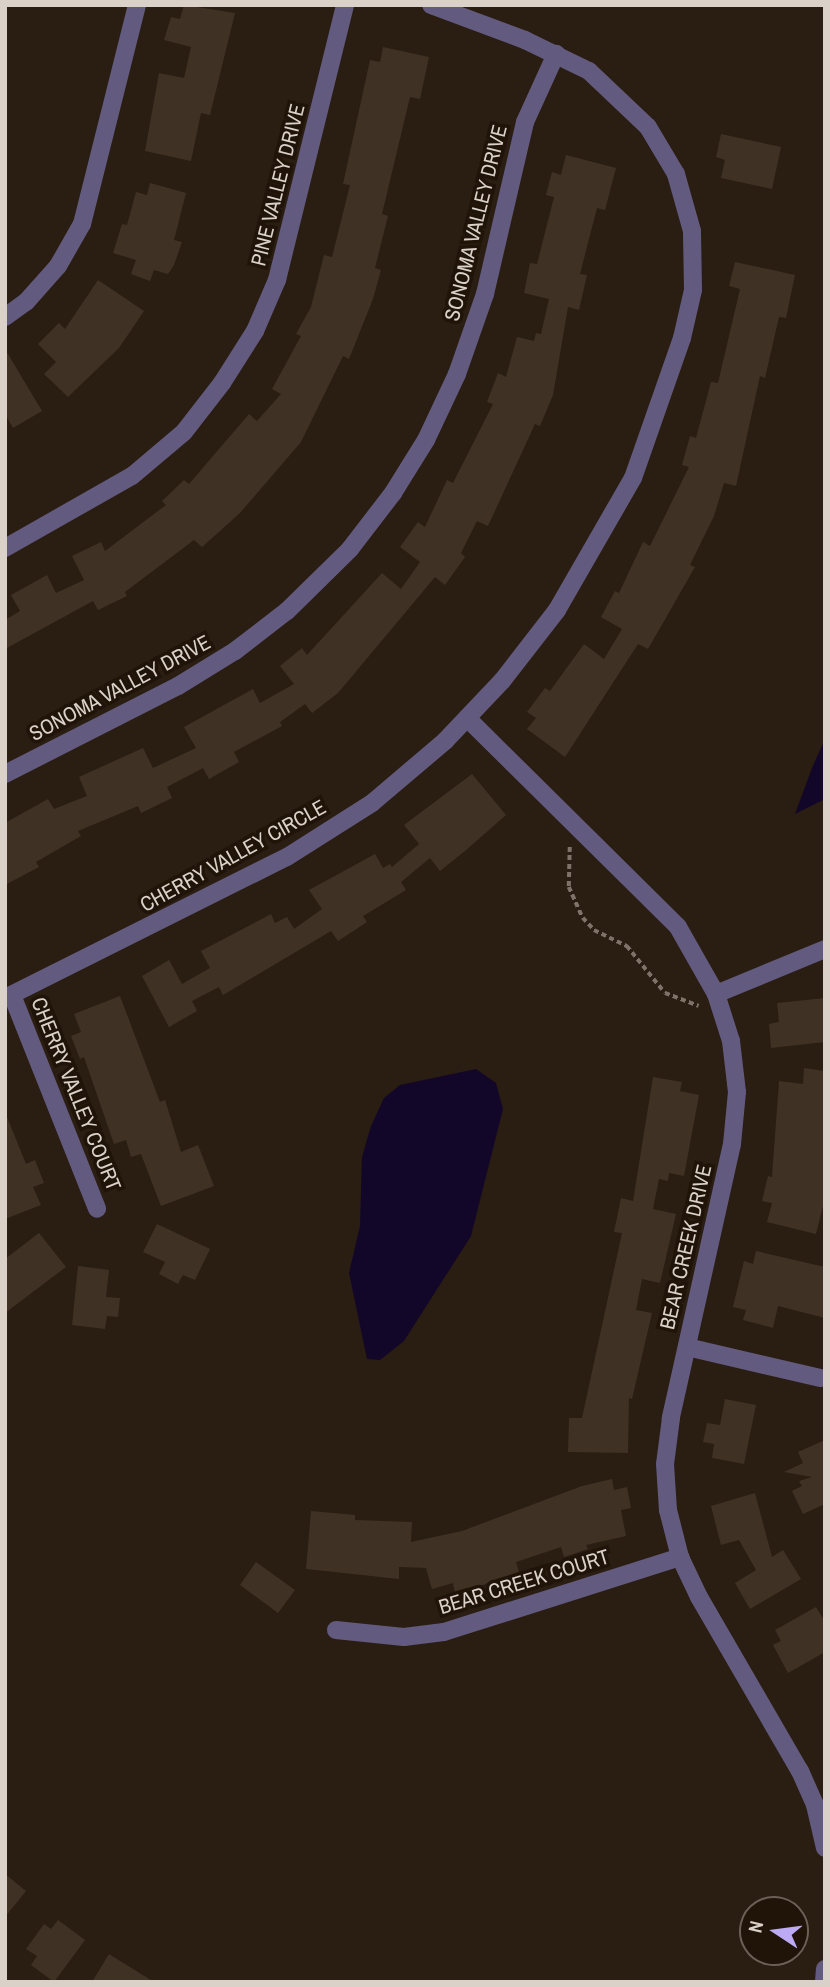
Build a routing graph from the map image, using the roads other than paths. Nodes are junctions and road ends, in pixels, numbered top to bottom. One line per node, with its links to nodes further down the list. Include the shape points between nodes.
1 (137, 5): 5 (street, via 97,181 82,224 58,266 26,302)
2 (345, 5): 6 (street, PINE VALLEY DRIVE, via 277,280 255,331 184,432 132,476)
3 (431, 5): 4 (street, CHERRY VALLEY CIRCLE)
4 (556, 54): 7 (street, CHERRY VALLEY CIRCLE, via 589,71 620,96 648,127 676,174 692,231 693,290 654,426 597,547 558,610); 8 (street, SONOMA VALLEY DRIVE, via 525,122 485,294 457,374 426,440 393,494 350,549 287,611 235,651 178,686)
5 (5, 317)
6 (5, 548)
7 (467, 718): 10 (street, BEAR CREEK DRIVE, via 678,927); 11 (street, CHERRY VALLEY CIRCLE, via 372,803 287,857)
8 (5, 775)
9 (825, 949): 10 (street)
10 (716, 994): 13 (street, BEAR CREEK DRIVE, via 731,1041 735,1118)
11 (9, 997): 12 (street, CHERRY VALLEY COURT)
12 (97, 1209)
13 (687, 1347): 14 (street); 15 (street, BEAR CREEK DRIVE, via 665,1464 668,1510)
14 (820, 1378)
15 (680, 1557): 16 (street, BEAR CREEK COURT, via 444,1632 404,1637); 17 (street, BEAR CREEK DRIVE)
16 (336, 1630)
17 (820, 1803): 18 (street, BEAR CREEK DRIVE)
18 (825, 1848)
19 (825, 1969): 20 (street)
20 (824, 1982)

